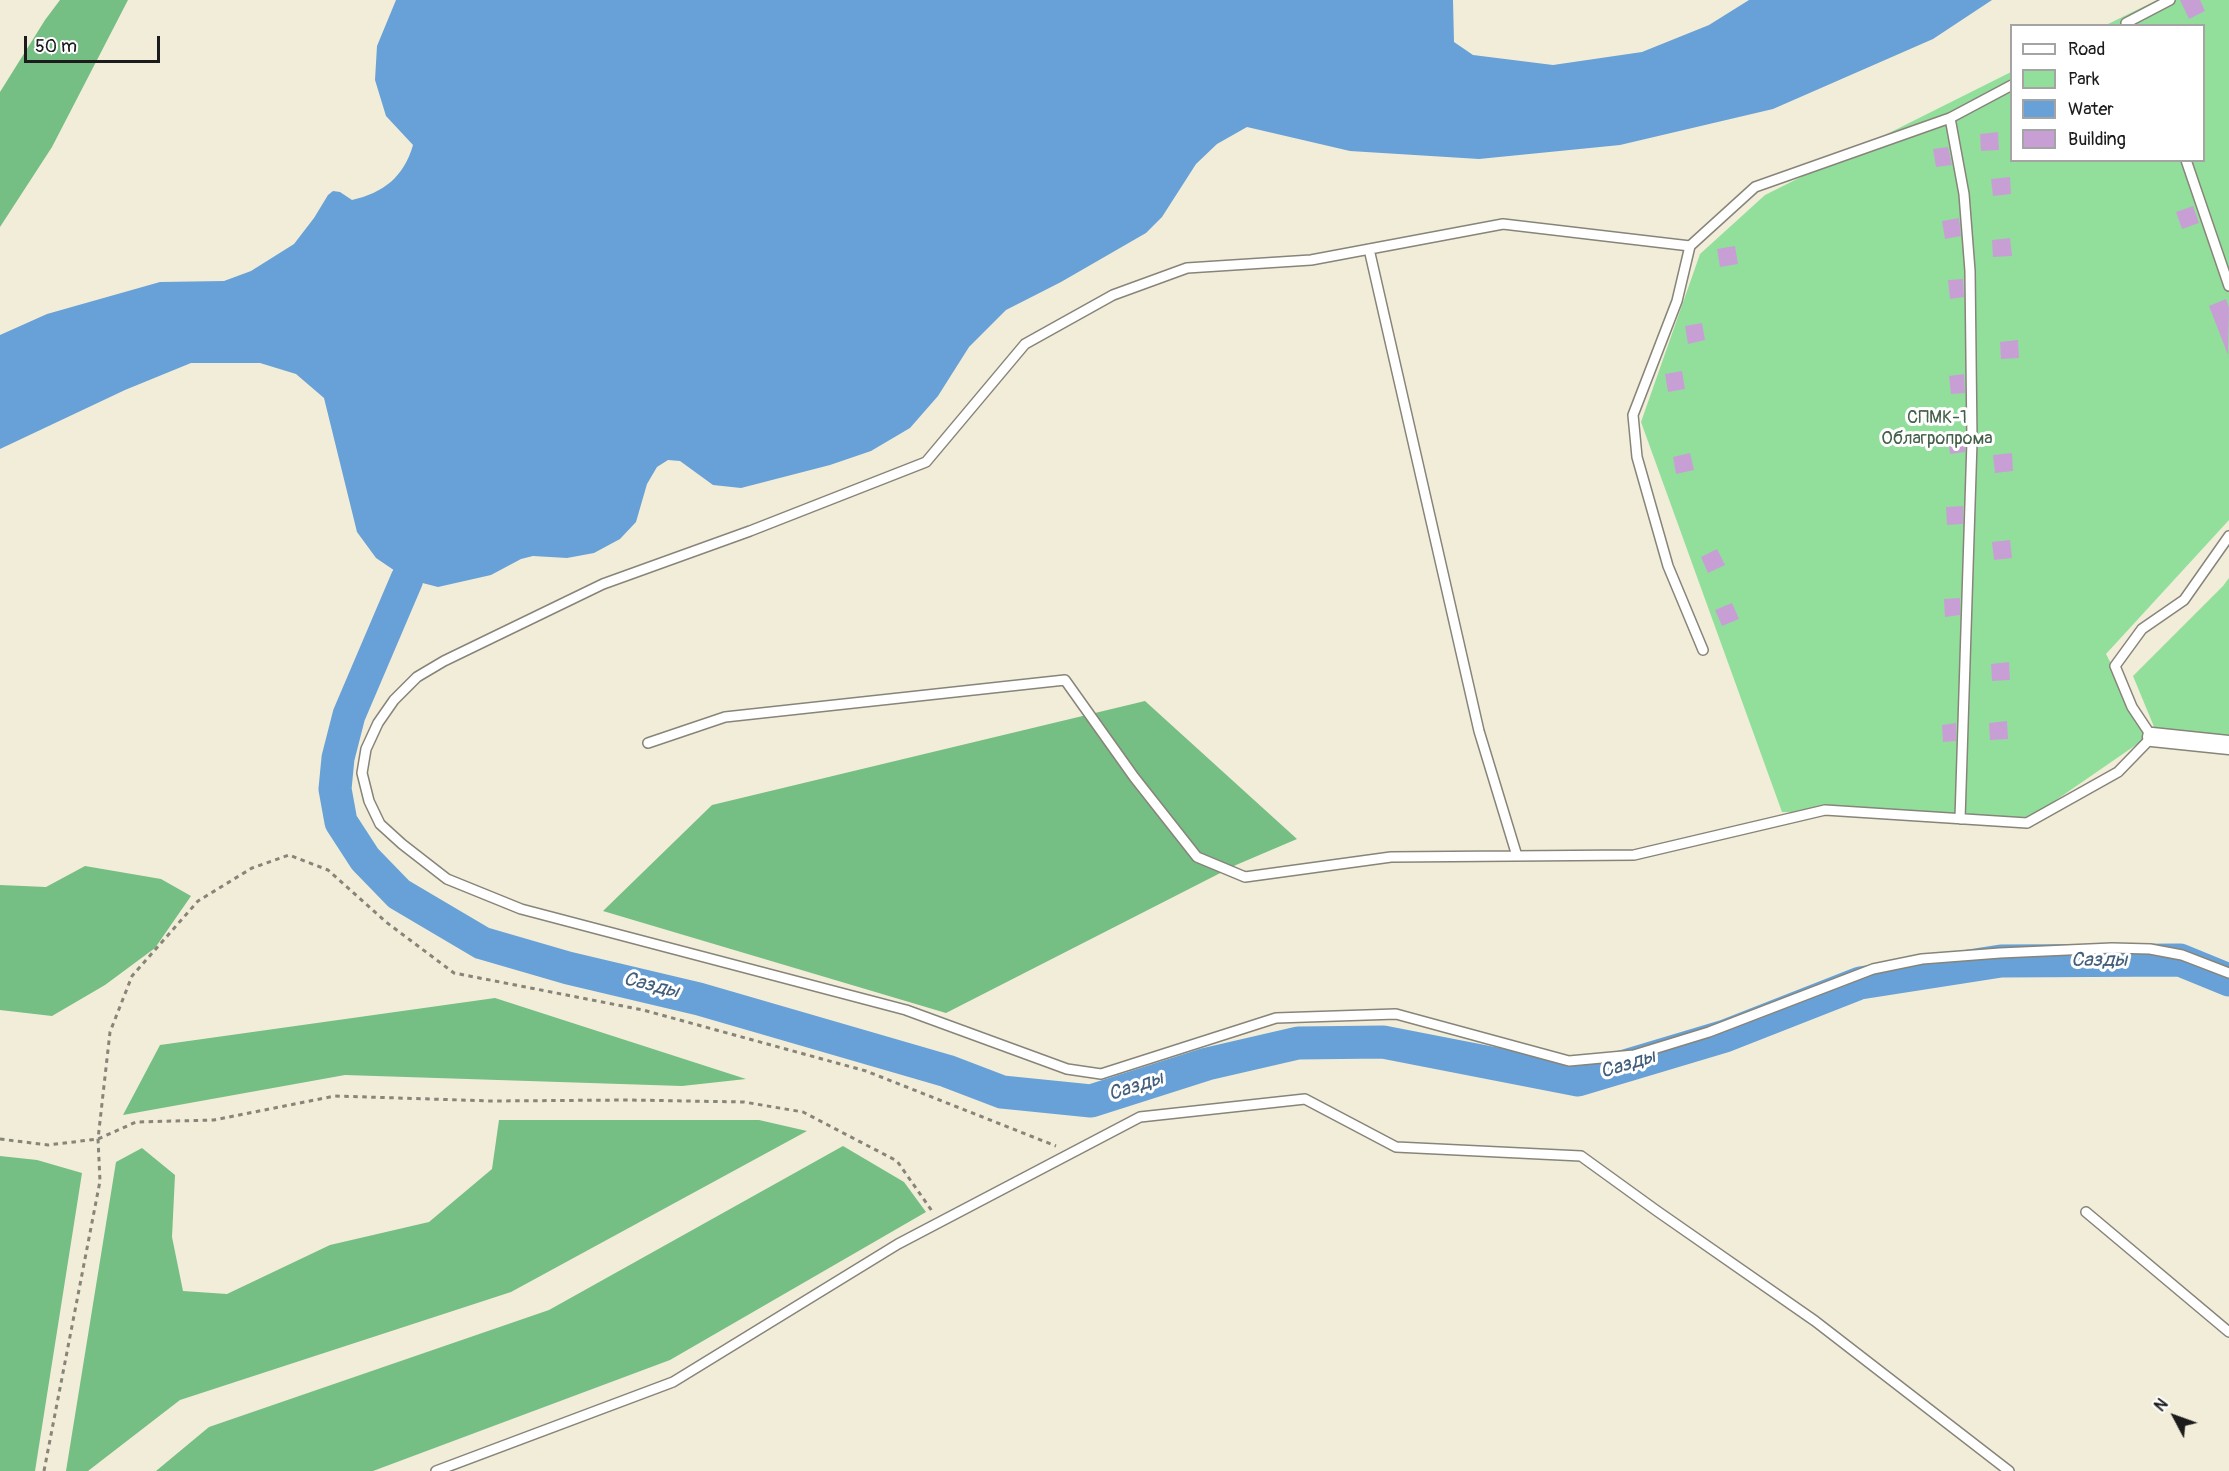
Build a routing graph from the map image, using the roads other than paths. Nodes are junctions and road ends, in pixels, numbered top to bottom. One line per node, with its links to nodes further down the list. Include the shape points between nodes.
1 (2170, 0): 2 (lane)
2 (2128, 24)
3 (2010, 86): 4 (lane)
4 (1950, 118): 6 (lane, via 1755,187); 14 (lane, via 1964,194 1970,271 1971,441)
5 (2187, 162): 8 (lane)
6 (1690, 246): 7 (lane, via 1503,224); 10 (lane, via 1677,301 1633,415 1636,457 1668,566)
7 (1368, 249): 15 (lane, via 1479,731); 16 (lane, via 1311,260 1187,268 1113,295 1026,344 926,462 603,584 444,661 417,677 394,700 366,749 362,773 380,824 447,879 521,909 906,1010 1067,1069 1101,1074 1276,1018 1396,1014 1569,1061 1634,1055 1710,1032 1874,969 1922,959 2150,949 2182,955)
8 (2229, 286)
9 (2229, 536): 11 (lane, via 2184,600 2142,629 2115,666 2132,707)
10 (1703, 650)
11 (2152, 736): 13 (street); 14 (lane, via 2118,772 2027,823)
12 (648, 743): 15 (lane, via 725,717 1065,680 1197,857 1245,877 1391,857)
13 (2229, 745)
14 (1960, 819): 15 (lane, via 1825,810 1634,855)
15 (1517, 856)
16 (2229, 973)
17 (2086, 1212): 18 (lane)
18 (2229, 1332)
19 (436, 1471): 20 (lane, via 673,1382 898,1244 1140,1117 1305,1099 1396,1147 1581,1156 1815,1321)
20 (2009, 1471)

